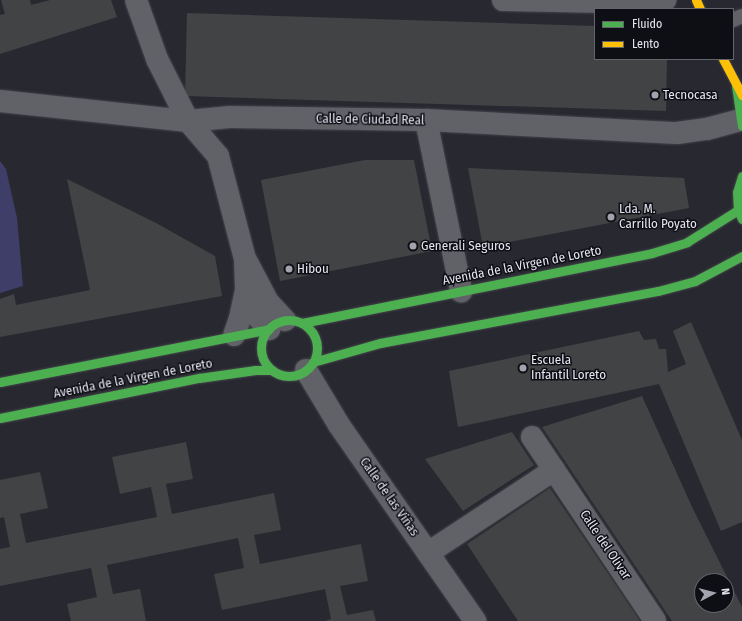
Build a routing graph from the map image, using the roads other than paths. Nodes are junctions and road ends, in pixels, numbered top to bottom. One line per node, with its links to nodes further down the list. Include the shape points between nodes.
1 (136, 0): 10 (street, via 157,59)
2 (503, 0): 4 (street)
3 (665, 0): 4 (street, via 658,3)
4 (536, 1)
5 (723, 60): 6 (street)
6 (736, 86): 7 (street); 11 (street)
7 (742, 95)
8 (0, 101): 10 (street, Calle de Ciudad Real)
9 (426, 120): 10 (street, Calle de Ciudad Real, via 230,117); 11 (street, Calle de Ciudad Real, via 677,133); 17 (street)
10 (188, 121): 15 (street, via 218,156)
11 (741, 123)
12 (742, 176): 13 (street, via 737,192)
13 (740, 215): 17 (street, Avenida de la Virgen de Loreto, via 687,242 652,253)
14 (742, 256): 20 (street, Avenida de la Virgen de Loreto, via 695,281 658,291 380,343)
15 (245, 259): 16 (street); 18 (street, via 268,302)
16 (246, 290): 18 (street, via 258,316); 19 (street)
17 (461, 291): 18 (street, Avenida de la Virgen de Loreto)
18 (285, 324): 19 (street, Avenida de la Virgen de Loreto); 20 (street, via 311,330 316,340 317,352); 21 (street, via 263,338 262,350 265,361)
19 (234, 336): 22 (street, Avenida de la Virgen de Loreto)
20 (310, 366): 21 (street, Avenida de la Virgen de Loreto, via 289,376); 26 (street, Calle de las Viñas, via 339,425)
21 (272, 370): 23 (street, Avenida de la Virgen de Loreto, via 199,378)
22 (0, 382)
23 (0, 418)
24 (532, 437): 25 (street, Calle del Olivar)
25 (554, 470): 26 (street); 28 (street, Calle del Olivar)
26 (428, 553): 27 (street, Calle de las Viñas)
27 (475, 621)
28 (655, 621)

